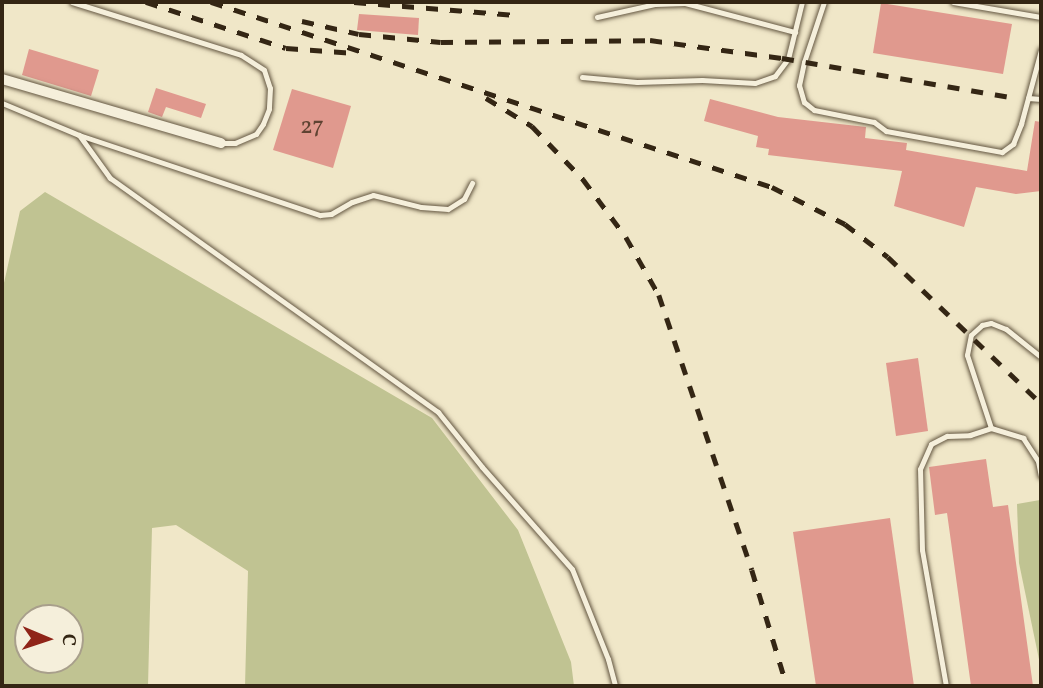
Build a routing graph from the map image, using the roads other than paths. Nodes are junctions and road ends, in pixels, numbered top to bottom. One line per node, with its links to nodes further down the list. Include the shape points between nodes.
1 (72, 2): 15 (lane, via 241,55 264,70 270,88 263,124 256,134 236,143)
2 (802, 2): 7 (lane)
3 (824, 2): 11 (lane, via 799,85 804,102 814,110 874,122 886,131 1002,152 1013,144)
4 (953, 2): 6 (lane)
5 (597, 17): 7 (lane, via 655,4 685,3)
6 (1041, 17)
7 (795, 32): 9 (lane, via 788,59 775,76 755,83)
8 (1041, 50): 11 (lane)
9 (582, 77)
10 (2, 79): 15 (street)
11 (1028, 98): 12 (lane)
12 (1041, 99)
13 (2, 103): 14 (lane)
14 (79, 135): 16 (lane, via 320,215 373,195 448,209 464,199); 20 (lane, via 110,178 438,412 572,569)
15 (221, 143)
16 (472, 183)
17 (1041, 357): 18 (lane, via 1006,328 991,323 971,335 967,355)
18 (991, 428): 19 (lane, via 1023,438 1038,461); 21 (lane, via 947,436 931,444 920,469 922,550)
19 (1041, 476)
20 (615, 686)
21 (946, 686)

